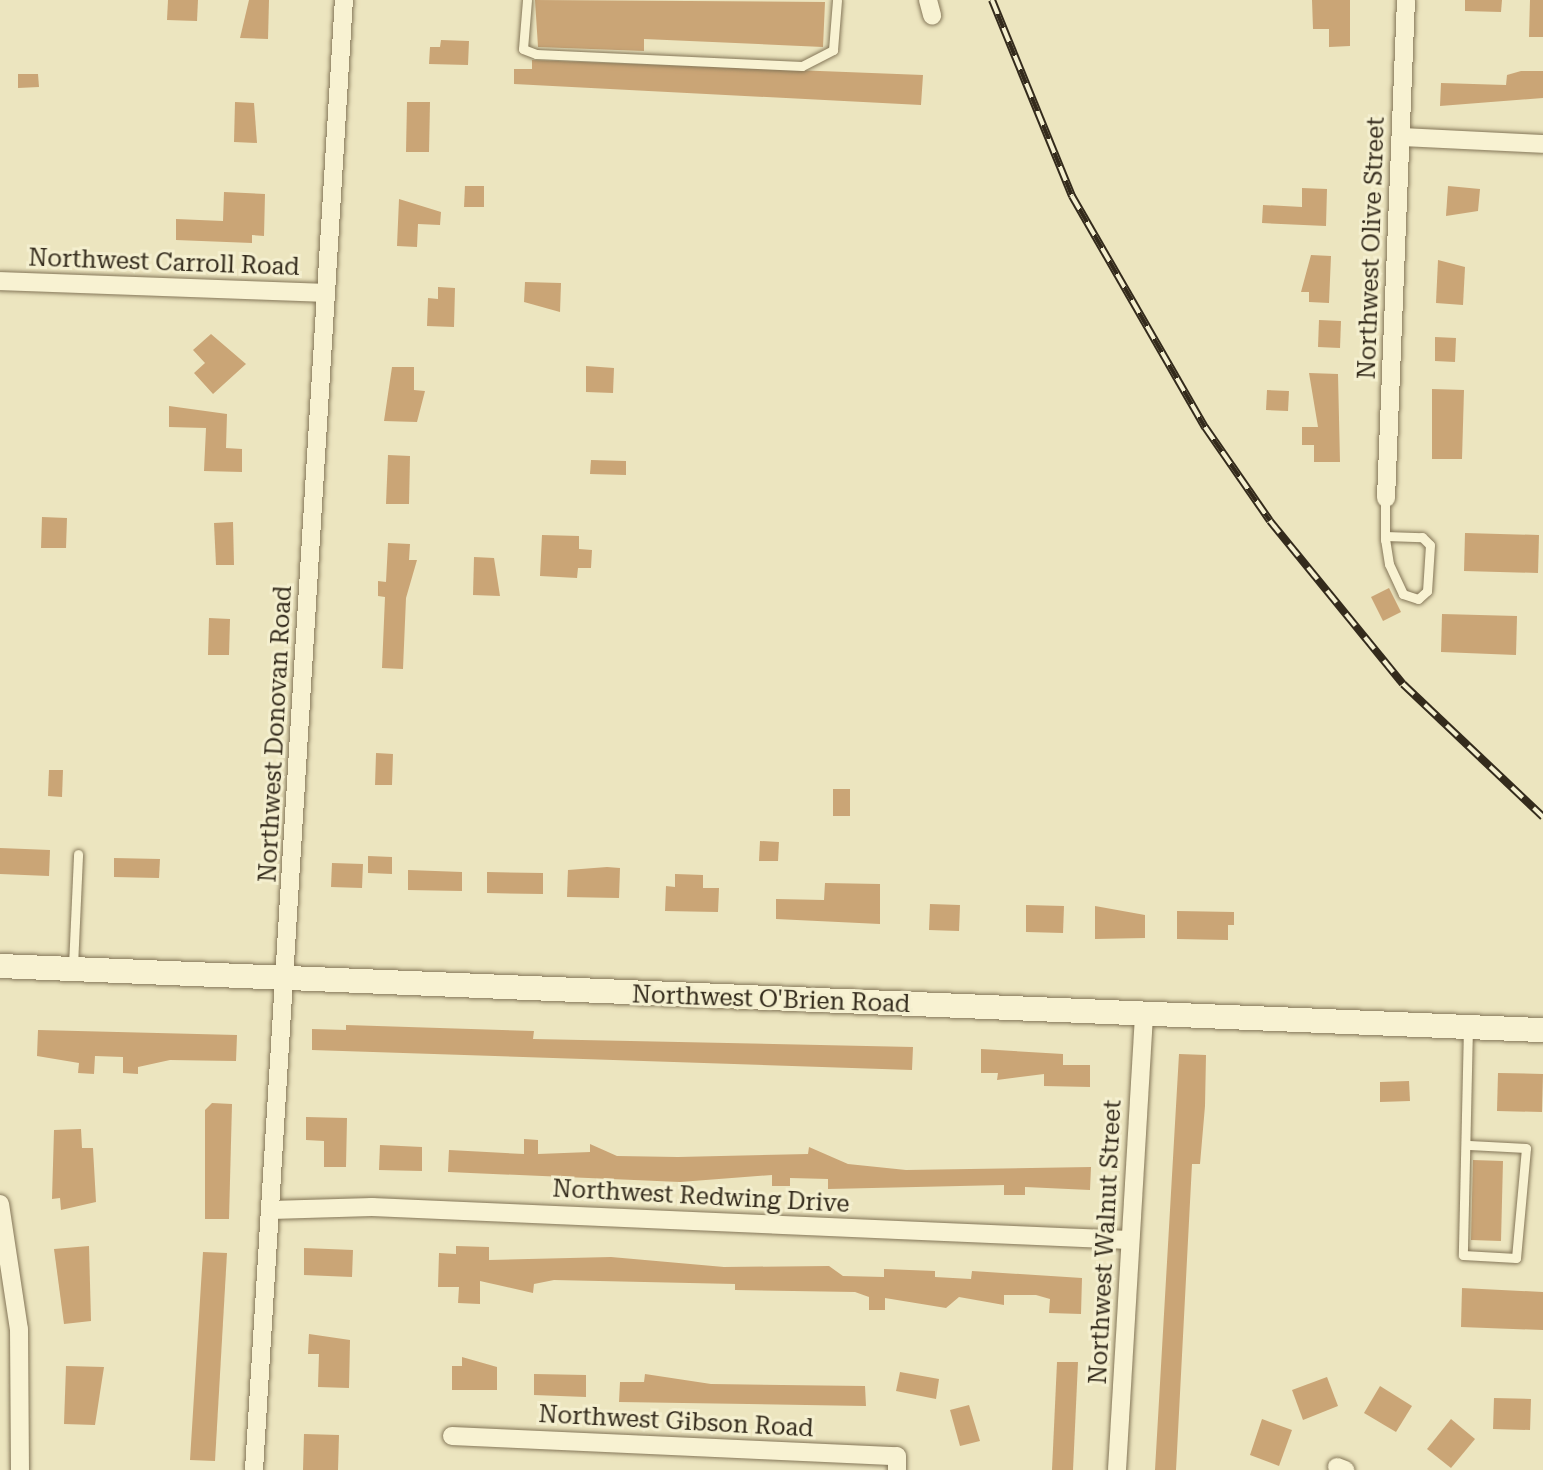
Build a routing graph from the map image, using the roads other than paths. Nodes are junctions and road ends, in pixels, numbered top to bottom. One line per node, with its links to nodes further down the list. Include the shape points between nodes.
1 (344, 0): 8 (street, Northwest Donovan Road)
2 (527, 0): 3 (lane, via 523,49 536,54 802,66 833,50)
3 (837, 0)
4 (1406, 0): 5 (street, Northwest Olive Street)
5 (1401, 137): 6 (street); 9 (street, Northwest Olive Street)
6 (1543, 144)
7 (0, 281): 8 (street, Northwest Carroll Road)
8 (326, 293): 14 (street, Northwest Donovan Road)
9 (1386, 498): 10 (lane)
10 (1385, 536): 10 (lane, via 1394,580 1418,599 1427,591 1430,545 1422,537)
11 (78, 854): 13 (lane)
12 (0, 966): 13 (street, Northwest O'Brien Road)
13 (73, 969): 14 (street, Northwest O'Brien Road)
14 (287, 979): 15 (street, Northwest O'Brien Road); 20 (street, Northwest Donovan Road)
15 (1144, 1016): 16 (street, Northwest O'Brien Road); 21 (street, Northwest Walnut Street)
16 (1468, 1027): 17 (street, Northwest O'Brien Road); 18 (lane)
17 (1543, 1030)
18 (1469, 1145): 18 (lane, via 1463,1255 1516,1258 1526,1148)
19 (0, 1204): 24 (street, via 19,1329)
20 (271, 1210): 21 (street, Northwest Redwing Drive, via 372,1207); 25 (street, Northwest Donovan Road)
21 (1129, 1240): 26 (street, Northwest Walnut Street)
22 (452, 1436): 23 (street, Northwest Gibson Road)
23 (897, 1463)
24 (20, 1470)
25 (254, 1470)
26 (1117, 1470)

